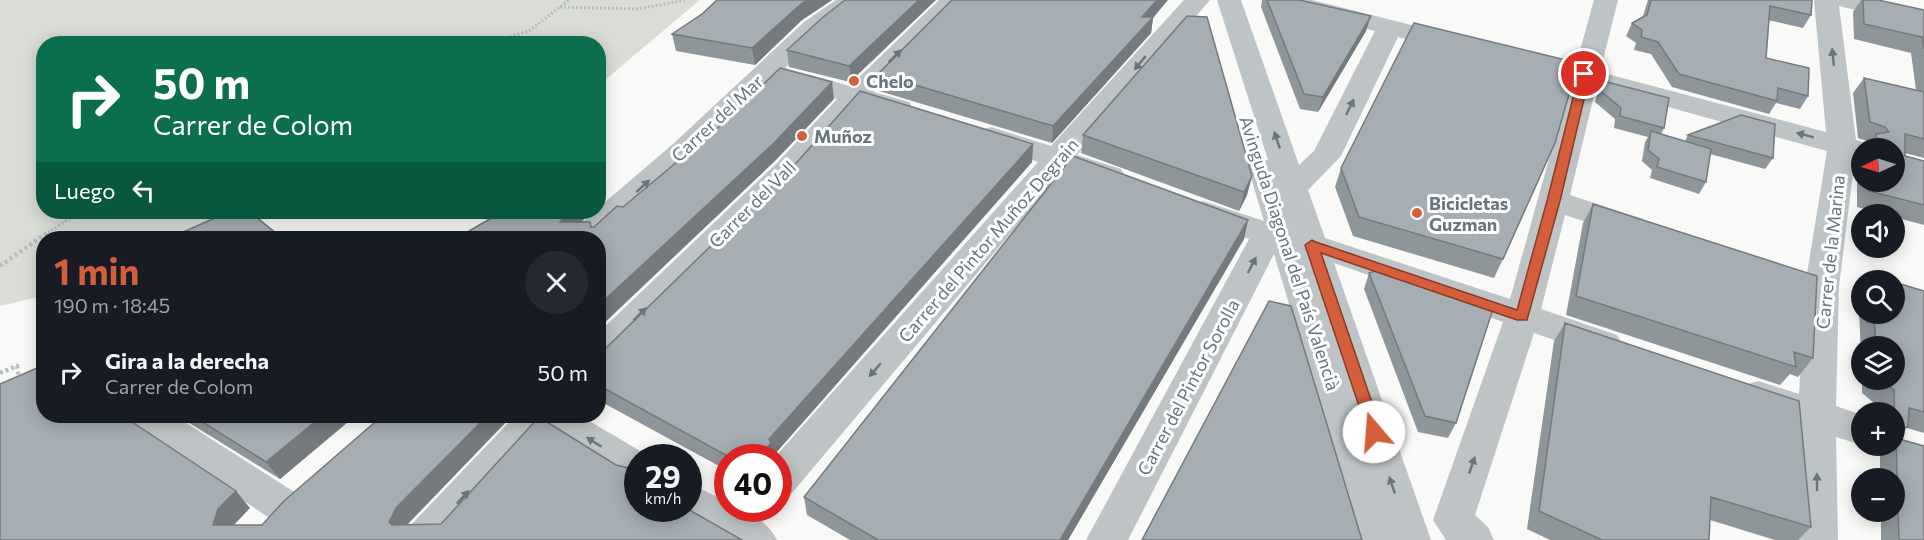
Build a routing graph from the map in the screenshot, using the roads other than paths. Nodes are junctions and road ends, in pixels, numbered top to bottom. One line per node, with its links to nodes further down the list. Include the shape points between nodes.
1 (852, 0): 16 (street, Carrer del Mar, via 813,27)
2 (953, 0): 18 (street, Carrer del Vall, one-way to 2)
3 (1198, 0): 24 (street, Carrer del Pintor Muñoz Degrain, one-way to 24)
4 (1210, 0): 33 (street, Avinguda Diagonal del País Valencià)
5 (1229, 0): 26 (street, Avinguda Diagonal del País Valencià, one-way to 5)
6 (1282, 0): 13 (street)
7 (1606, 0): 17 (street)
8 (1826, 0): 21 (street, Carrer de la Marina, one-way to 8)
9 (1846, 0): 12 (street)
10 (1908, 0): 11 (street)
11 (1924, 4)
12 (1924, 19)
13 (1390, 26): 14 (street); 26 (street, one-way to 13, via 1326,156)
14 (1473, 48)
15 (1506, 56): 17 (street)
16 (768, 71): 18 (street); 29 (street, Carrer del Mar, one-way to 16)
17 (1584, 74): 22 (street, one-way to 17); 27 (street)
18 (856, 95): 19 (street); 37 (street, Carrer del Vall, one-way to 18, via 788,170)
19 (924, 116)
20 (958, 126): 24 (street)
21 (1851, 142)
22 (1851, 148)
23 (1851, 153): 35 (street, Carrer de la Marina)
24 (1060, 158): 25 (street); 46 (street, Carrer del Pintor Muñoz Degrain, one-way to 46)
25 (1135, 186)
26 (1293, 188): 33 (street, Avinguda Diagonal del País Valencià)
27 (1554, 201): 32 (street); 36 (street)
28 (1178, 202): 33 (street)
29 (606, 218)
30 (605, 219): 31 (street, Carrer del Mar, one-way to 30)
31 (592, 231)
32 (1654, 233)
33 (1288, 239): 36 (street); 51 (street, Avinguda Diagonal del País Valencià); 53 (street, Carrer del Pintor Sorolla, one-way to 33)
34 (1789, 275): 35 (street)
35 (1822, 286): 40 (street, Carrer de la Marina)
36 (1522, 317): 38 (street); 50 (street, one-way to 36)
37 (606, 348)
38 (1636, 354)
39 (1726, 385): 40 (street)
40 (1817, 415): 44 (street); 54 (street, Carrer de la Marina, one-way to 40)
41 (157, 423): 47 (street)
42 (532, 423): 52 (street, one-way to 42)
43 (563, 423): 45 (street, one-way to 43)
44 (1851, 426)
45 (624, 460)
46 (792, 465)
47 (283, 506)
48 (702, 508): 49 (street)
49 (744, 530)
50 (1463, 530): 51 (street)
51 (1398, 533)
52 (424, 540)
53 (1107, 540)
54 (1817, 540)

